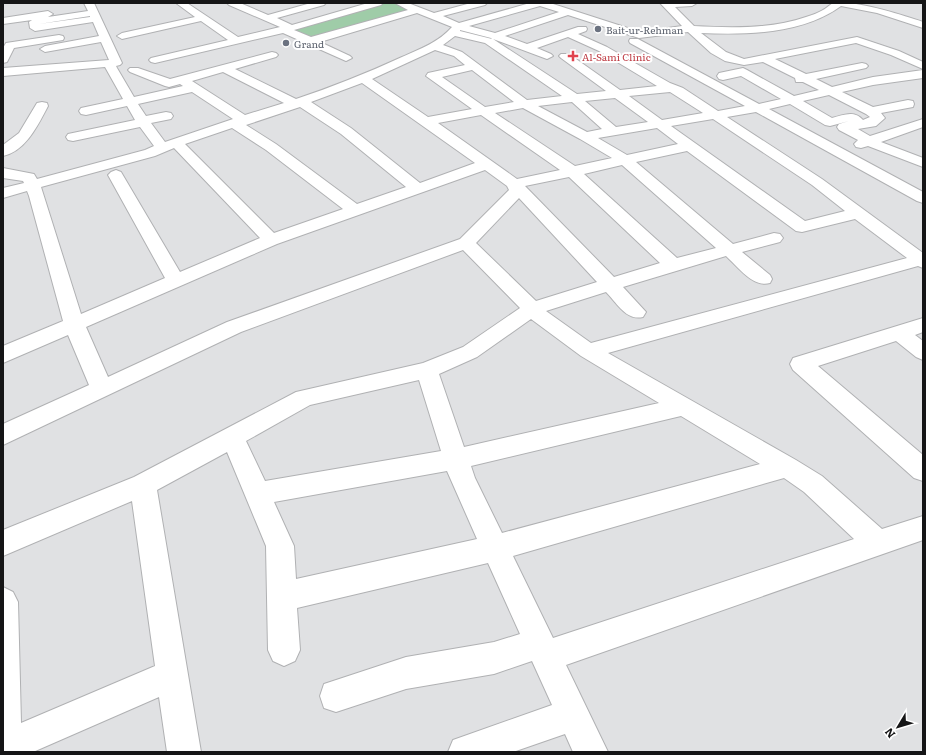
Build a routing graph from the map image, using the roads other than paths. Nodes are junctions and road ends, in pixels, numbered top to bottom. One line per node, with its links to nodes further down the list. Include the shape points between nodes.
1 (181, 3): 21 (street)
2 (232, 3): 14 (street)
3 (321, 3): 22 (street)
4 (378, 3): 26 (street)
5 (482, 3): 19 (street)
6 (540, 3): 16 (street); 27 (street)
7 (692, 3): 10 (street)
8 (839, 3): 24 (street, via 879,11); 28 (street, via 824,15 801,22 728,30)
9 (404, 4): 12 (street)
10 (666, 4): 28 (street)
11 (258, 5): 14 (street)
12 (418, 6): 19 (street); 35 (street)
13 (54, 7): 17 (street)
14 (244, 8): 22 (street)
15 (903, 9): 20 (street)
16 (569, 12): 23 (street); 31 (street)
17 (6, 15): 18 (street); 34 (street, via 8,26 24,36 32,34)
18 (93, 16): 18 (street, via 34,22 35,28); 34 (street); 34 (street); 50 (street, via 116,63)
19 (434, 16): 27 (street)
20 (923, 16)
21 (203, 18): 25 (street); 33 (street)
22 (268, 18): 26 (street)
23 (600, 23): 29 (street); 32 (street)
24 (923, 25)
25 (159, 28): 30 (street); 41 (street)
26 (287, 28): 33 (street); 35 (street)
27 (456, 29): 31 (street); 37 (street); 73 (street, via 489,41)
28 (691, 29): 32 (street); 47 (street, via 719,53 734,61)
29 (569, 34): 38 (street); 39 (street)
30 (122, 36)
31 (495, 36): 38 (street)
32 (637, 38): 39 (street, via 621,46); 64 (street)
33 (241, 40): 36 (street); 51 (street, via 272,55)
34 (42, 41): 48 (street, via 10,45); 55 (street, via 46,50)
35 (310, 41): 45 (street)
36 (218, 46): 41 (street); 51 (street)
37 (434, 46): 46 (street); 52 (street, via 458,54)
38 (527, 48): 44 (street)
39 (603, 49): 69 (street); 71 (street, via 566,56)
40 (914, 50): 43 (street)
41 (190, 52): 49 (street)
42 (789, 53): 43 (street, via 857,40); 47 (street); 59 (street)
43 (895, 53): 54 (street)
44 (547, 56)
45 (346, 58)
46 (408, 58): 60 (street); 62 (street)
47 (764, 58): 63 (street)
48 (3, 60)
49 (155, 60)
50 (110, 63): 55 (street); 75 (street)
51 (243, 64): 56 (street)
52 (474, 66): 60 (street); 77 (street)
53 (862, 66): 59 (street)
54 (923, 66)
55 (38, 69): 58 (street)
56 (226, 69): 65 (street); 76 (street)
57 (134, 70): 65 (street, via 170,83)
58 (3, 72)
59 (831, 72): 63 (street); 66 (street)
60 (441, 74): 82 (street, via 432,76)
61 (919, 77): 66 (street)
62 (363, 78): 76 (street); 86 (street)
63 (804, 78): 67 (street); 70 (street)
64 (706, 79): 67 (street, via 743,72); 72 (street)
65 (182, 80): 68 (street)
66 (858, 85): 70 (street)
67 (768, 86): 72 (street); 74 (street)
68 (193, 88): 75 (street); 88 (street)
69 (670, 88): 71 (street); 84 (street, via 679,91)
70 (832, 92): 74 (street); 83 (street)
71 (617, 93): 73 (street); 90 (street)
72 (732, 94): 80 (street)
73 (574, 98): 77 (street); 92 (street)
74 (792, 100): 80 (street); 91 (street, via 830,122 851,117)
75 (130, 102): 81 (street); 87 (street)
76 (298, 103): 88 (street); 112 (street, via 346,131)
77 (525, 104): 82 (street); 95 (street)
78 (916, 104): 83 (street)
79 (42, 106): 94 (street)
80 (758, 108): 84 (street); 101 (street)
81 (86, 111)
82 (483, 111): 86 (street); 107 (street)
83 (871, 111): 91 (street, via 878,118 871,123)
84 (715, 115): 90 (street); 116 (street, via 817,182)
85 (166, 116): 87 (street)
86 (426, 121): 105 (street)
87 (143, 122): 96 (street); 98 (street)
88 (240, 122): 98 (street); 115 (street)
89 (923, 123): 97 (street)
90 (660, 124): 92 (street); 99 (street)
91 (863, 124): 97 (street, via 844,127)
92 (612, 131): 95 (street)
93 (3, 133): 94 (street)
94 (24, 136): 100 (street)
95 (585, 136): 103 (street)
96 (73, 137)
97 (869, 141): 101 (street); 104 (street)
98 (169, 145): 106 (street, via 150,153); 118 (street)
99 (691, 146): 103 (street); 116 (street, via 802,227)
100 (3, 152)
101 (837, 152): 114 (street)
102 (85, 154): 106 (street)
103 (625, 160): 107 (street); 120 (street)
104 (923, 163)
105 (487, 164): 110 (street); 112 (street)
106 (93, 168): 111 (street)
107 (573, 172): 110 (street); 122 (street)
108 (3, 173): 111 (street, via 29,177)
109 (116, 175): 124 (street)
110 (514, 184): 119 (street, via 517,191); 125 (street)
111 (32, 185): 113 (street); 128 (street)
112 (418, 189): 115 (street)
113 (3, 193)
114 (923, 198)
115 (355, 211): 118 (street)
116 (857, 213): 121 (street)
117 (774, 238): 120 (street)
118 (271, 240): 124 (street)
119 (466, 243): 126 (street); 135 (street, via 234,327)
120 (730, 250): 122 (street); 123 (street)
121 (922, 261): 131 (street)
122 (673, 266): 125 (street)
123 (763, 279)
124 (176, 281): 128 (street)
125 (610, 284): 126 (street); 127 (street)
126 (532, 309): 131 (street); 134 (street, via 470,352)
127 (636, 312)
128 (74, 324): 133 (street); 135 (street)
129 (923, 325): 130 (street)
130 (899, 333): 132 (street); 141 (street, via 801,364)
131 (588, 351): 136 (street)
132 (923, 352)
133 (3, 355)
134 (427, 370): 138 (street, via 304,398); 139 (street)
135 (102, 389): 137 (street)
136 (683, 407): 139 (street); 140 (street)
137 (3, 435)
138 (232, 436): 142 (street); 143 (street)
139 (455, 459): 143 (street); 147 (street)
140 (787, 467): 146 (street, via 813,484); 147 (street)
141 (923, 470)
142 (143, 485): 145 (street); 152 (street)
143 (257, 494): 148 (street, via 280,546)
144 (923, 528): 146 (street)
145 (3, 543)
146 (878, 543): 150 (street)
147 (495, 548): 148 (street); 150 (street)
148 (282, 597): 151 (street)
149 (3, 602): 155 (street)
150 (543, 649): 153 (street, via 406,673); 154 (street)
151 (284, 650)
152 (173, 675): 155 (street); 156 (street)
153 (336, 696)
154 (573, 714): 157 (street); 158 (street)
155 (4, 749)
156 (184, 752)
157 (465, 752)
158 (591, 752)

